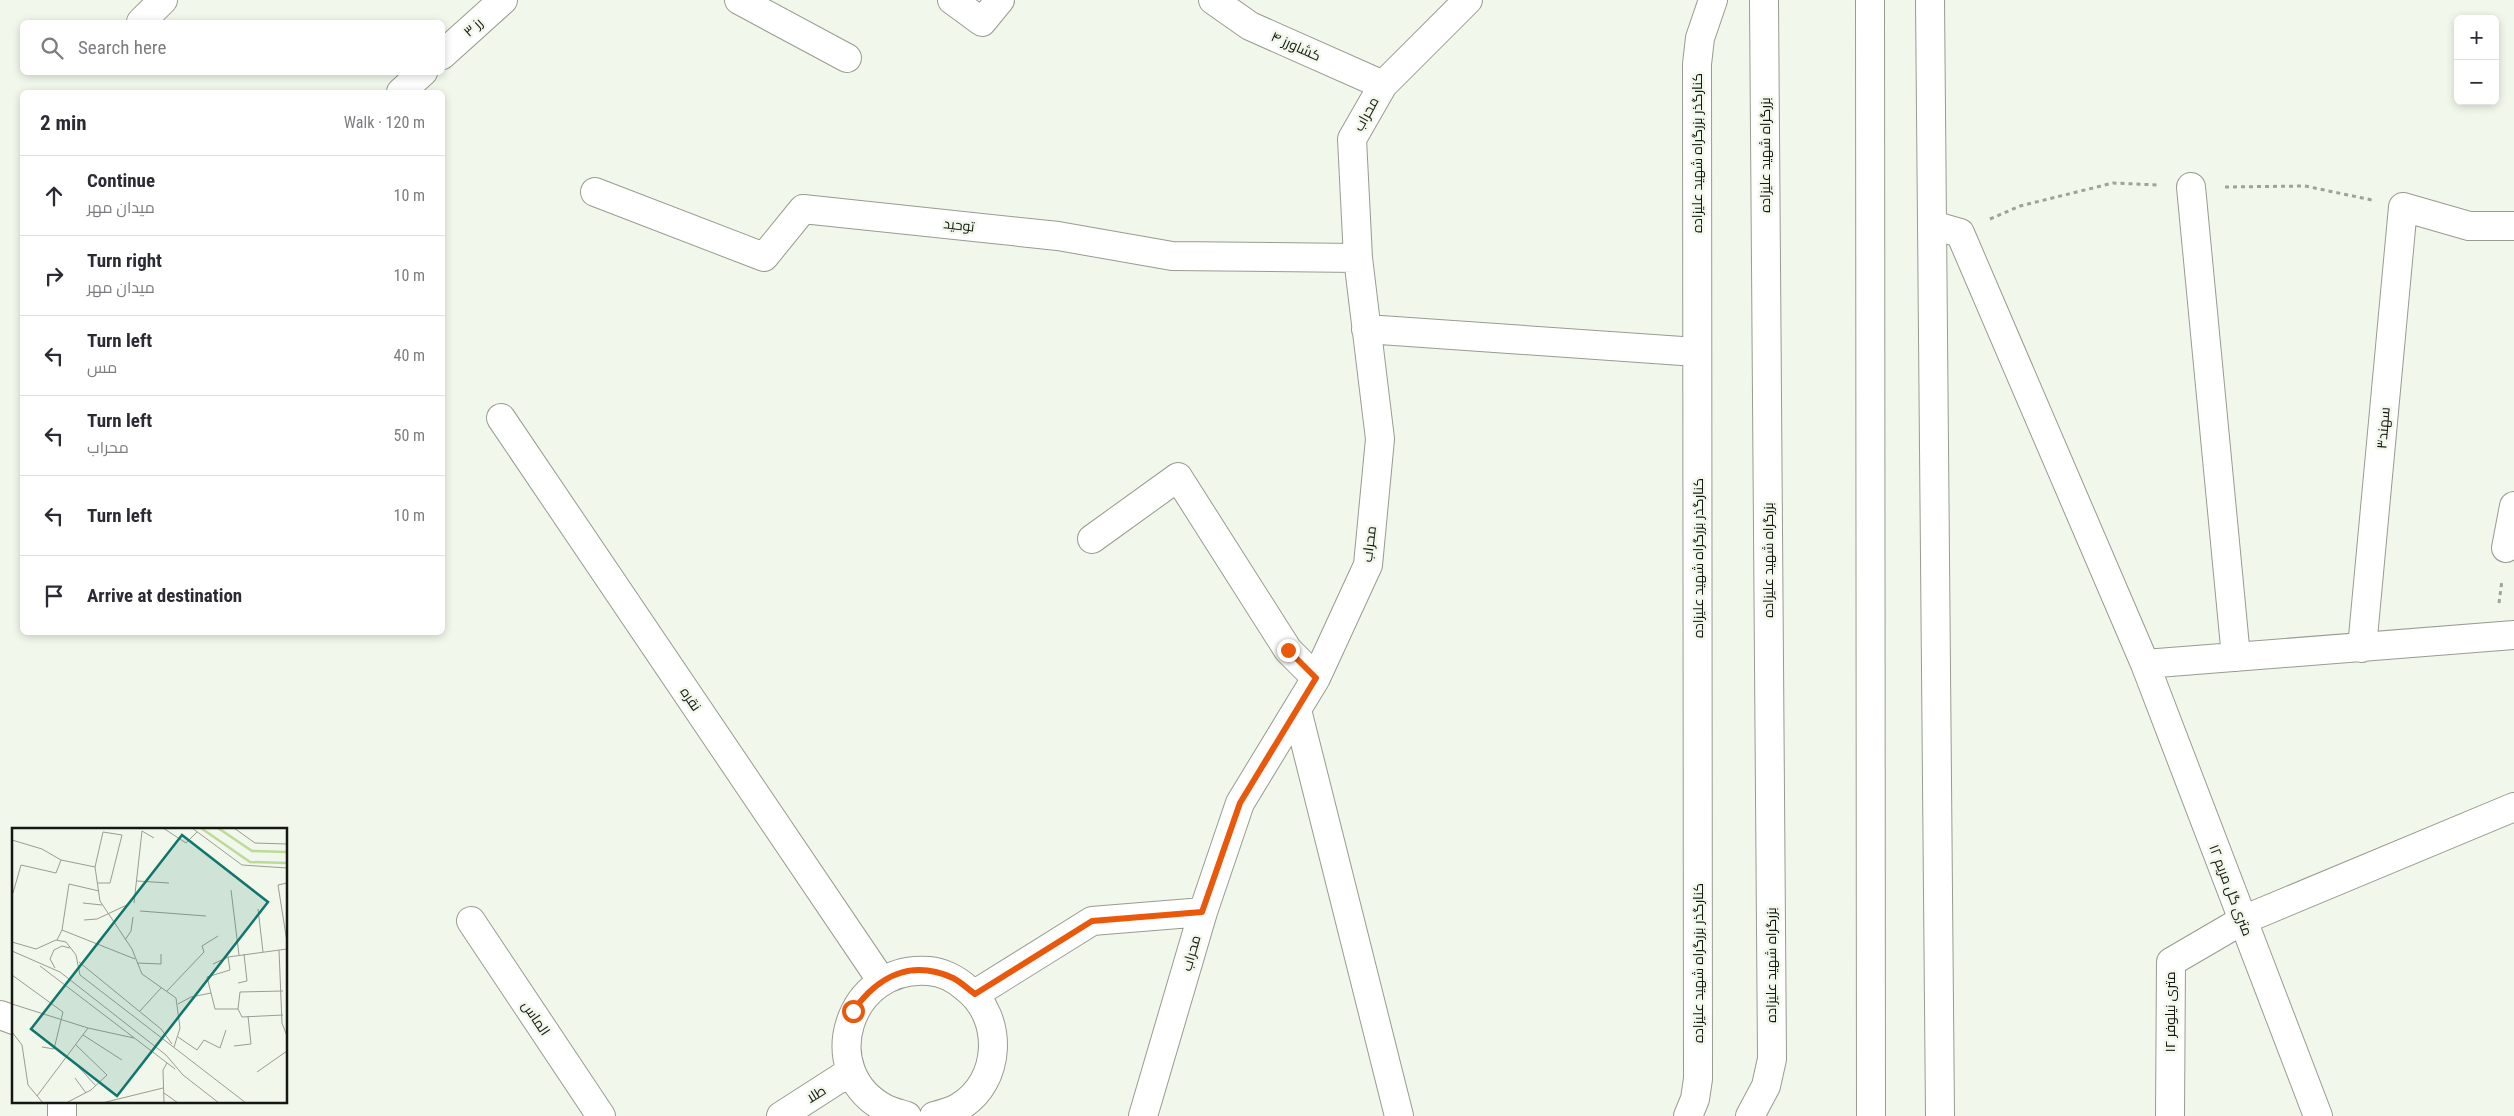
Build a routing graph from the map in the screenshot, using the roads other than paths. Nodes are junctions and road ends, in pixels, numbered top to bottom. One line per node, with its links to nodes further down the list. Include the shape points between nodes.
1 (163, 0): 12 (main road)
2 (503, 0): 13 (main road, رز ۳)
3 (739, 0): 14 (main road)
4 (952, 0): 5 (main road, via 982,22)
5 (1000, 0)
6 (1213, 0): 16 (main road, کشاورز ۴, via 1250,26)
7 (1468, 0): 16 (main road, محراب)
8 (1712, 0): 48 (main road, کنارگذر بزرگراه شهید علیزاده, via 1700,38 1697,64 1698,1079)
9 (1764, 0): 49 (main road, بزرگراه شهید علیزاده, via 1772,1059 1766,1086)
10 (1870, 0): 50 (main road)
11 (1930, 0): 20 (main road)
12 (143, 20)
13 (445, 52)
14 (847, 58)
15 (420, 75): 17 (main road)
16 (1383, 84): 22 (main road, محراب, via 1352,139)
17 (403, 90)
18 (2191, 187): 31 (main road)
19 (595, 192): 22 (main road, توحید, via 764,257 803,208 1058,236 1172,256)
20 (1932, 225): 32 (main road, ۱۲ متری گل مریم, via 1960,233); 51 (main road)
21 (2514, 226): 30 (main road, سهند۳, via 2469,226 2404,207)
22 (1358, 258): 23 (main road, محراب)
23 (1366, 328): 24 (main road); 33 (main road, محراب, via 1380,439 1368,565)
24 (1682, 351)
25 (501, 418): 39 (main road, نقره)
26 (2514, 506): 28 (main road)
27 (1092, 540): 33 (main road, via 1178,477 1288,650)
28 (2506, 548)
29 (2505, 636): 30 (main road)
30 (2362, 648): 31 (main road)
31 (2236, 657): 32 (main road)
32 (2145, 664): 37 (main road, ۱۲ متری گل مریم)
33 (1316, 678): 34 (main road, محراب)
34 (1297, 710): 36 (main road, محراب, via 1240,803); 47 (main road)
35 (2514, 807): 37 (main road)
36 (1202, 912): 40 (main road, via 1092,921); 46 (main road, محراب)
37 (2243, 920): 52 (main road, ۱۲ متری نیلوفر, via 2171,962); 53 (main road, ۱۲ متری گل مریم)
38 (471, 921): 43 (main road, الماس)
39 (881, 980): 40 (main road, via 905,971 930,970 954,978); 41 (main road, via 853,1011 847,1031)
40 (975, 994): 45 (main road, via 987,1012 993,1031 994,1052 989,1072 979,1089 960,1106)
41 (851, 1071): 42 (main road, via 865,1093); 44 (main road, طلا)
42 (897, 1114)
43 (601, 1116)
44 (780, 1116)
45 (934, 1116)
46 (1143, 1116)
47 (1399, 1116)
48 (1688, 1116)
49 (1750, 1116)
50 (1871, 1116)
51 (1940, 1116)
52 (2170, 1116)
53 (2318, 1116)

